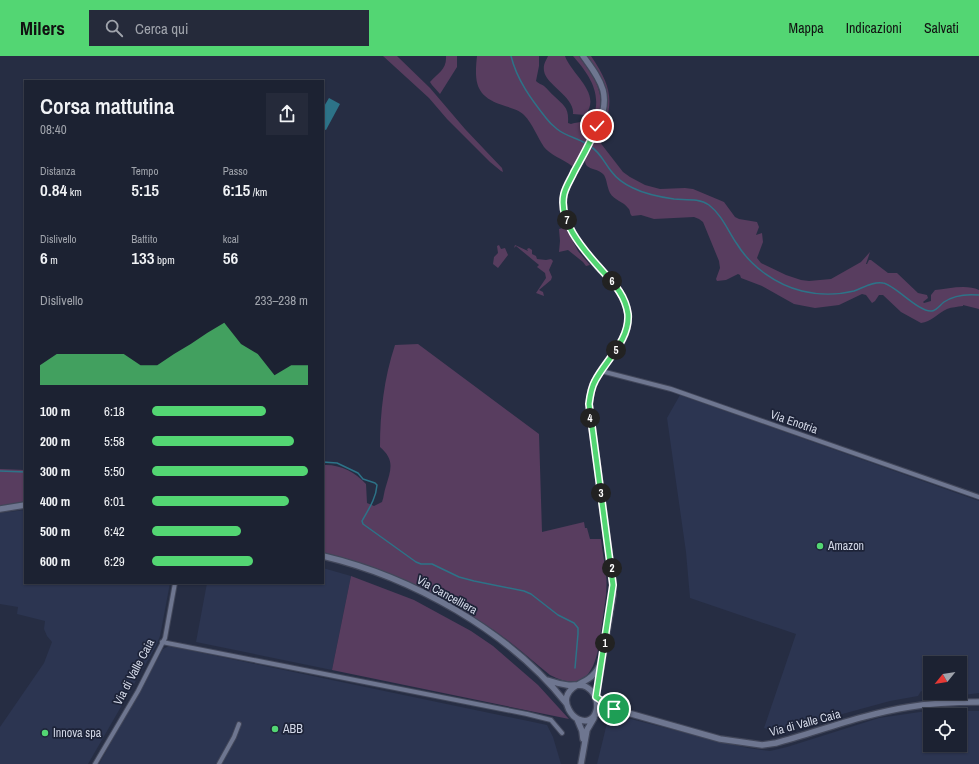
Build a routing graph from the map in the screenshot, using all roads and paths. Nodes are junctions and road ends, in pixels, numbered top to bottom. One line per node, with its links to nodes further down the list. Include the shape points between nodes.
1 (583, 56): 2 (main road, via 600,82 604,99 603,112 564,193 565,215 583,247 620,292 628,315 623,338)
2 (601, 371): 3 (street, Via Enotria, via 671,389); 9 (main road, via 593,386 589,407 613,595)
3 (979, 497)
4 (24, 505): 5 (main road)
5 (0, 509)
6 (324, 556): 10 (main road, Via Cancelliera, via 387,576 458,612 504,642)
7 (176, 584): 8 (street, Via di Valle Caia)
8 (162, 642): 19 (street, via 527,714 551,720); 21 (street, Via di Valle Caia, via 138,691)
9 (601, 662): 11 (main road, via 591,677); 12 (main road)
10 (546, 680): 11 (main road, Via Cancelliera); 14 (main road, Via Cancelliera)
11 (576, 685): 12 (main road, via 587,687); 14 (main road, via 569,691)
12 (596, 697): 15 (main road, Via di Valle Caia); 16 (main road)
13 (979, 702): 15 (main road, Via di Valle Caia, via 936,703 908,707 762,745 720,739)
14 (566, 703): 17 (main road)
15 (614, 709): 16 (main road)
16 (596, 714): 17 (main road, via 586,721); 20 (main road, via 587,730)
17 (576, 719): 20 (main road, via 582,731)
18 (239, 724): 22 (street)
19 (562, 732)
20 (584, 744): 23 (main road)
21 (95, 764)
22 (219, 764)
23 (581, 764)

